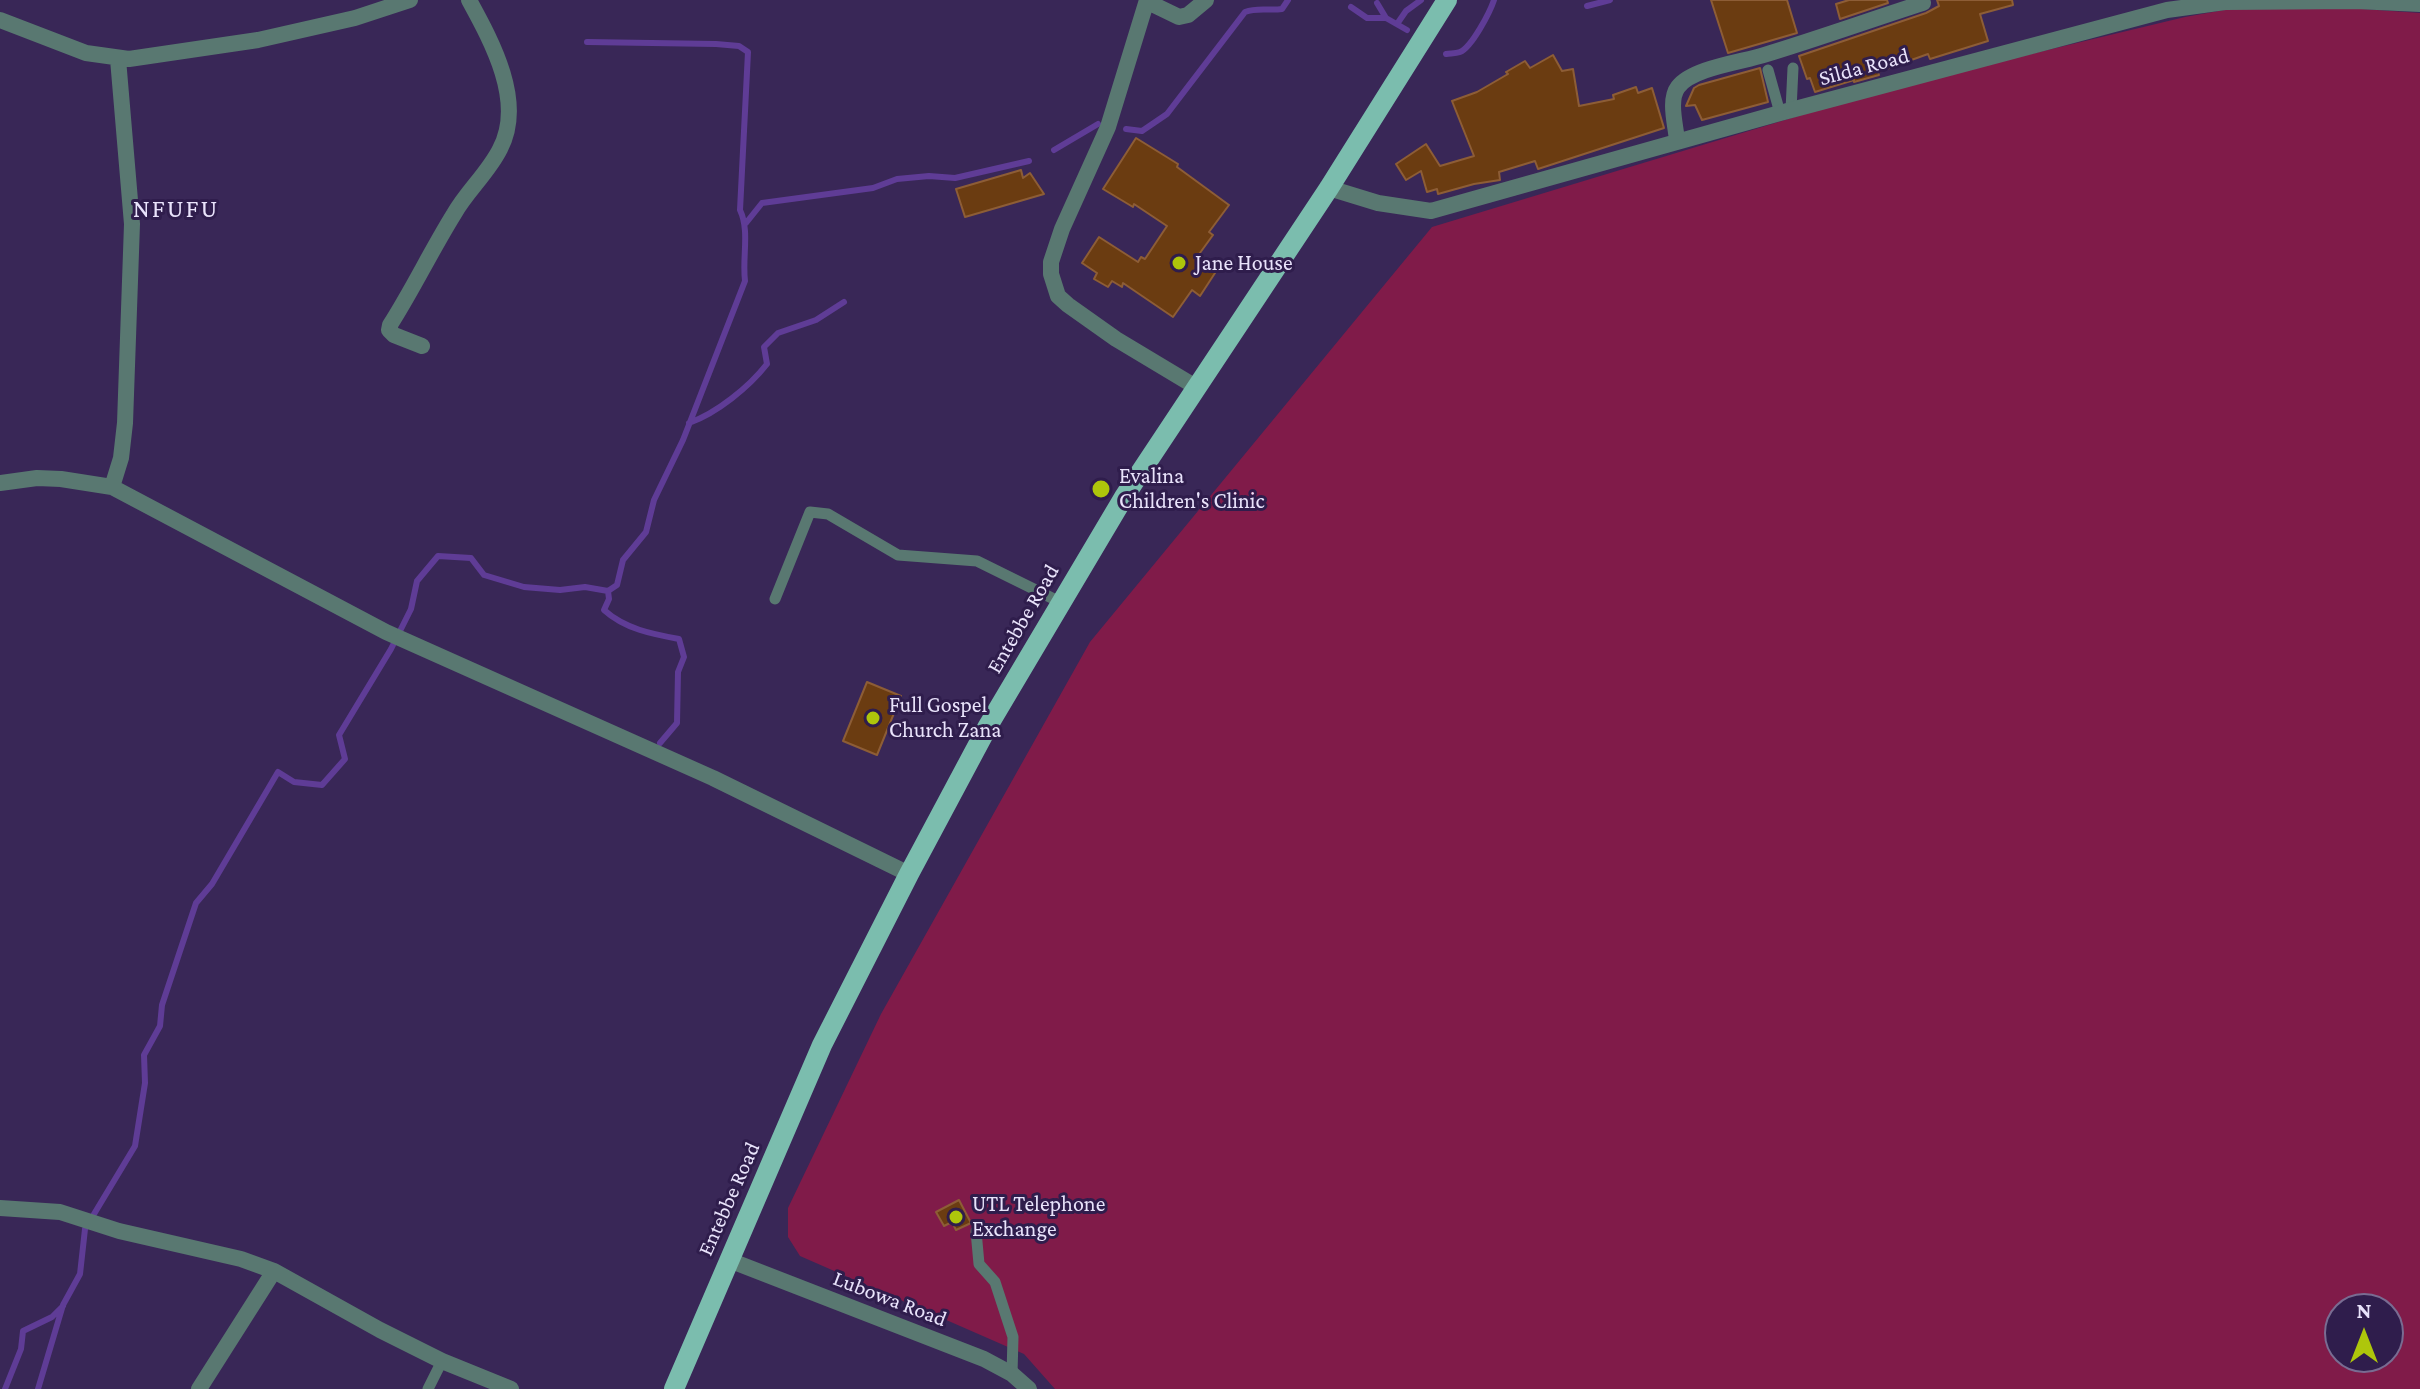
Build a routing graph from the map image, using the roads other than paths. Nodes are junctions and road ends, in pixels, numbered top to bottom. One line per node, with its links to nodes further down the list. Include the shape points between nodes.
1 (410, 0): 9 (street, via 258,40)
2 (469, 0): 15 (street, via 499,66 509,124 499,151 455,211 390,325 394,335)
3 (1206, 0): 5 (street, via 1179,17)
4 (1447, 0): 14 (main road, Entebbe Road)
5 (1148, 1): 16 (street, via 1108,127 1062,229 1051,274 1058,296 1068,305)
6 (1923, 3): 13 (street, via 1684,81 1676,89 1674,104)
7 (2420, 4): 12 (street, Silda Road, via 2225,2 2167,10)
8 (0, 20): 9 (street, via 86,53)
9 (118, 59): 18 (street, via 132,224 125,423)
10 (1793, 68): 12 (lane)
11 (1768, 70): 12 (lane)
12 (1785, 111): 13 (street, Silda Road)
13 (1677, 141): 14 (street, Silda Road, via 1431,211)
14 (1329, 188): 16 (main road, Entebbe Road)
15 (422, 346)
16 (1196, 387): 20 (main road, Entebbe Road)
17 (0, 483): 18 (street, via 81,480)
18 (112, 487): 21 (street, via 393,635 713,778)
19 (775, 599): 20 (lane, via 810,512 828,514 898,555 977,561)
20 (1060, 602): 21 (main road, Entebbe Road)
21 (909, 874): 24 (main road, Entebbe Road, via 822,1045)
22 (0, 1208): 25 (street, via 82,1218 225,1253)
23 (976, 1231): 27 (lane, via 979,1264 995,1282 1013,1337)
24 (729, 1260): 27 (street, Lubowa Road); 31 (main road, Entebbe Road)
25 (274, 1271): 26 (street); 28 (street)
26 (442, 1361): 29 (lane); 30 (street)
27 (1012, 1374): 32 (street, Lubowa Road)
28 (199, 1389)
29 (428, 1389)
30 (511, 1389)
31 (674, 1389)
32 (1029, 1389)

